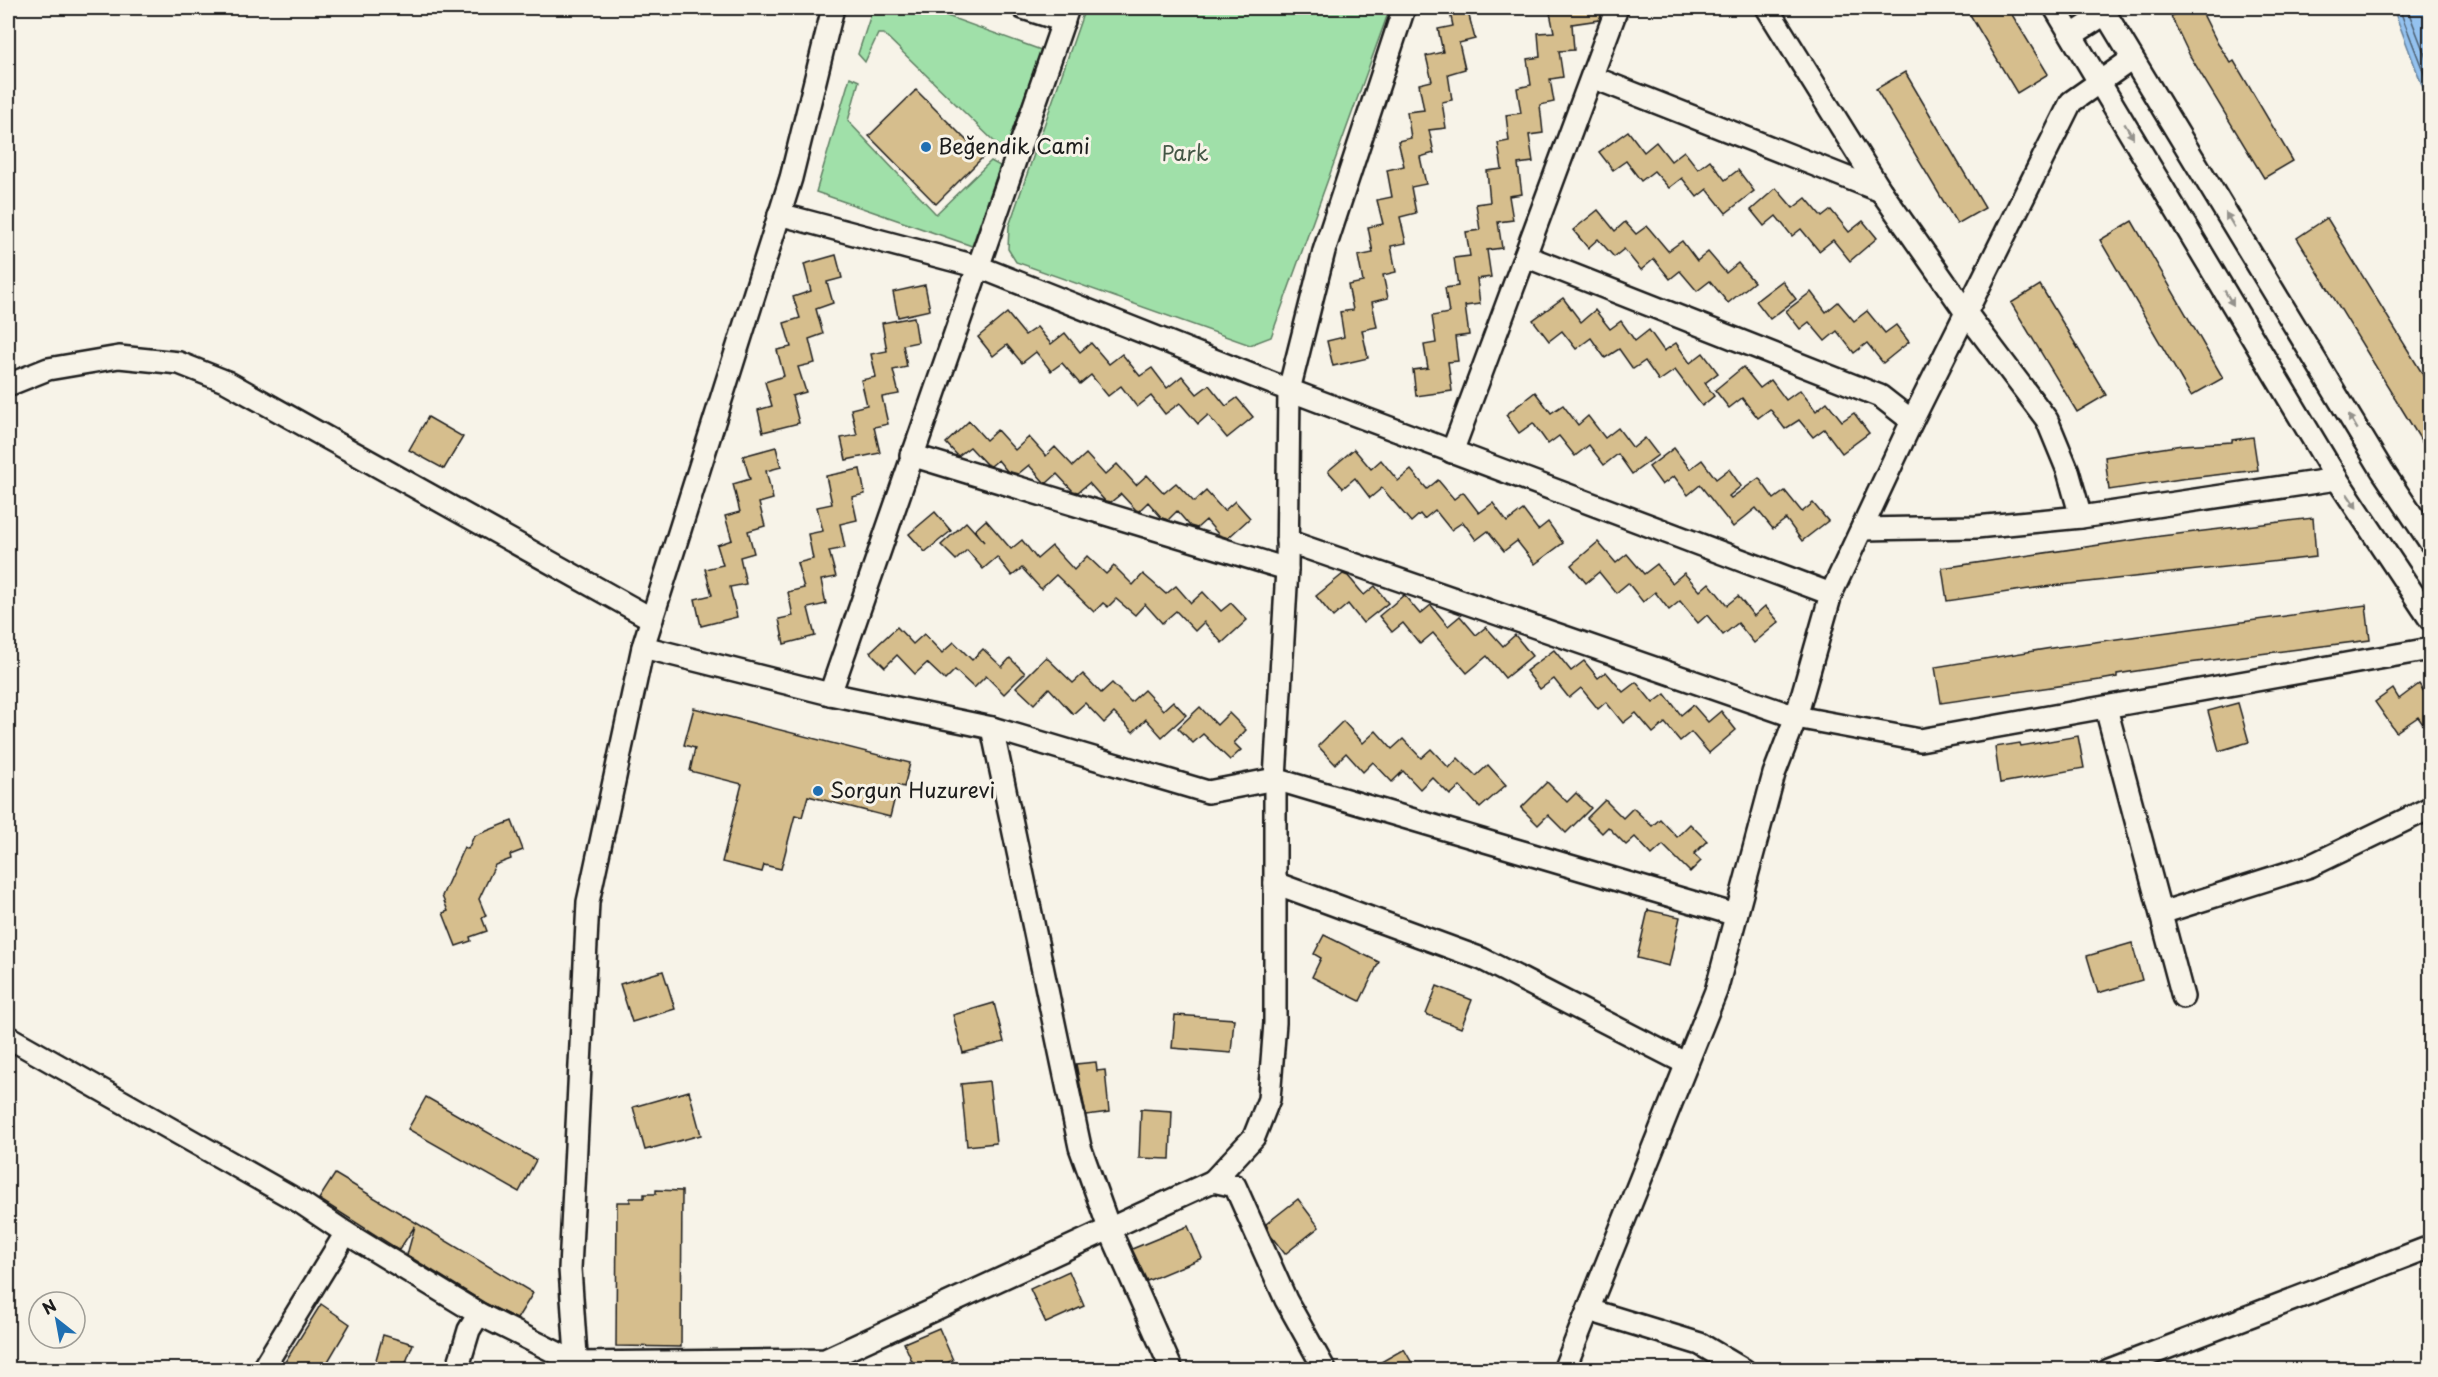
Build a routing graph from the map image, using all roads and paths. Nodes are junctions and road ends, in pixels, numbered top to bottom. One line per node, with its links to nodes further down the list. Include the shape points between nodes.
1 (833, 8): 14 (street)
2 (1023, 8): 8 (street)
3 (1404, 8): 19 (street, via 1324,251)
4 (1617, 8): 11 (street)
5 (1767, 8): 13 (street)
6 (2055, 8): 9 (street)
7 (2104, 11): 9 (street); 10 (street)
8 (1066, 14): 16 (street)
9 (2072, 35): 12 (street)
10 (2132, 58): 12 (street); 27 (street, one-way to 10, via 2382,470)
11 (1592, 77): 13 (street); 15 (street)
12 (2099, 81): 17 (street, via 2071,102); 23 (street, one-way to 23)
13 (1881, 191): 17 (street)
14 (780, 214): 16 (street); 30 (street)
15 (1525, 256): 20 (street, via 1880,396); 21 (street)
16 (979, 267): 19 (street); 22 (street)
17 (1968, 314): 20 (street); 24 (street, via 2047,420)
18 (8, 385): 30 (street, via 48,369 119,357 179,363 227,382)
19 (1289, 390): 21 (street); 26 (street)
20 (1912, 421): 25 (street)
21 (1452, 452): 29 (street)
22 (911, 455): 28 (street); 34 (street)
23 (2337, 479): 24 (street); 31 (street, one-way to 31)
24 (2081, 517): 25 (street, via 1976,527)
25 (1862, 529): 29 (street)
26 (1287, 542): 28 (street); 36 (street)
27 (2430, 542)
28 (1287, 569): 38 (street)
29 (1831, 594): 36 (street)
30 (652, 619): 32 (street)
31 (2430, 619)
32 (643, 647): 34 (street); 53 (street, via 588,902 570,1269)
33 (2430, 649): 35 (street)
34 (830, 694): 37 (street)
35 (2106, 708): 36 (street, via 1920,740); 41 (street)
36 (1796, 717): 42 (street, via 1774,774)
37 (992, 728): 38 (street, via 1208,792); 47 (street, via 1080,1147)
38 (1275, 779): 40 (street); 42 (street)
39 (2430, 808): 41 (street, via 2310,866)
40 (1275, 883): 45 (street, via 1482,959); 46 (street, via 1275,1023 1269,1099 1254,1137)
41 (2161, 913): 43 (street)
42 (1736, 915): 45 (street, via 1716,992)
43 (2183, 997)
44 (8, 1037): 48 (street, via 300,1202)
45 (1687, 1064): 50 (street)
46 (1213, 1181): 47 (street); 57 (street, via 1235,1186 1286,1300)
47 (1109, 1228): 52 (street); 56 (street)
48 (346, 1233): 51 (street); 54 (street)
49 (2430, 1247): 60 (street)
50 (1589, 1310): 58 (street); 59 (street, via 1700,1344)
51 (479, 1314): 53 (street); 55 (street)
52 (826, 1365): 53 (street)
53 (577, 1366)
54 (262, 1370)
55 (457, 1370)
56 (1172, 1370)
57 (1325, 1370)
58 (1564, 1370)
59 (1744, 1370)
60 (2109, 1370)

